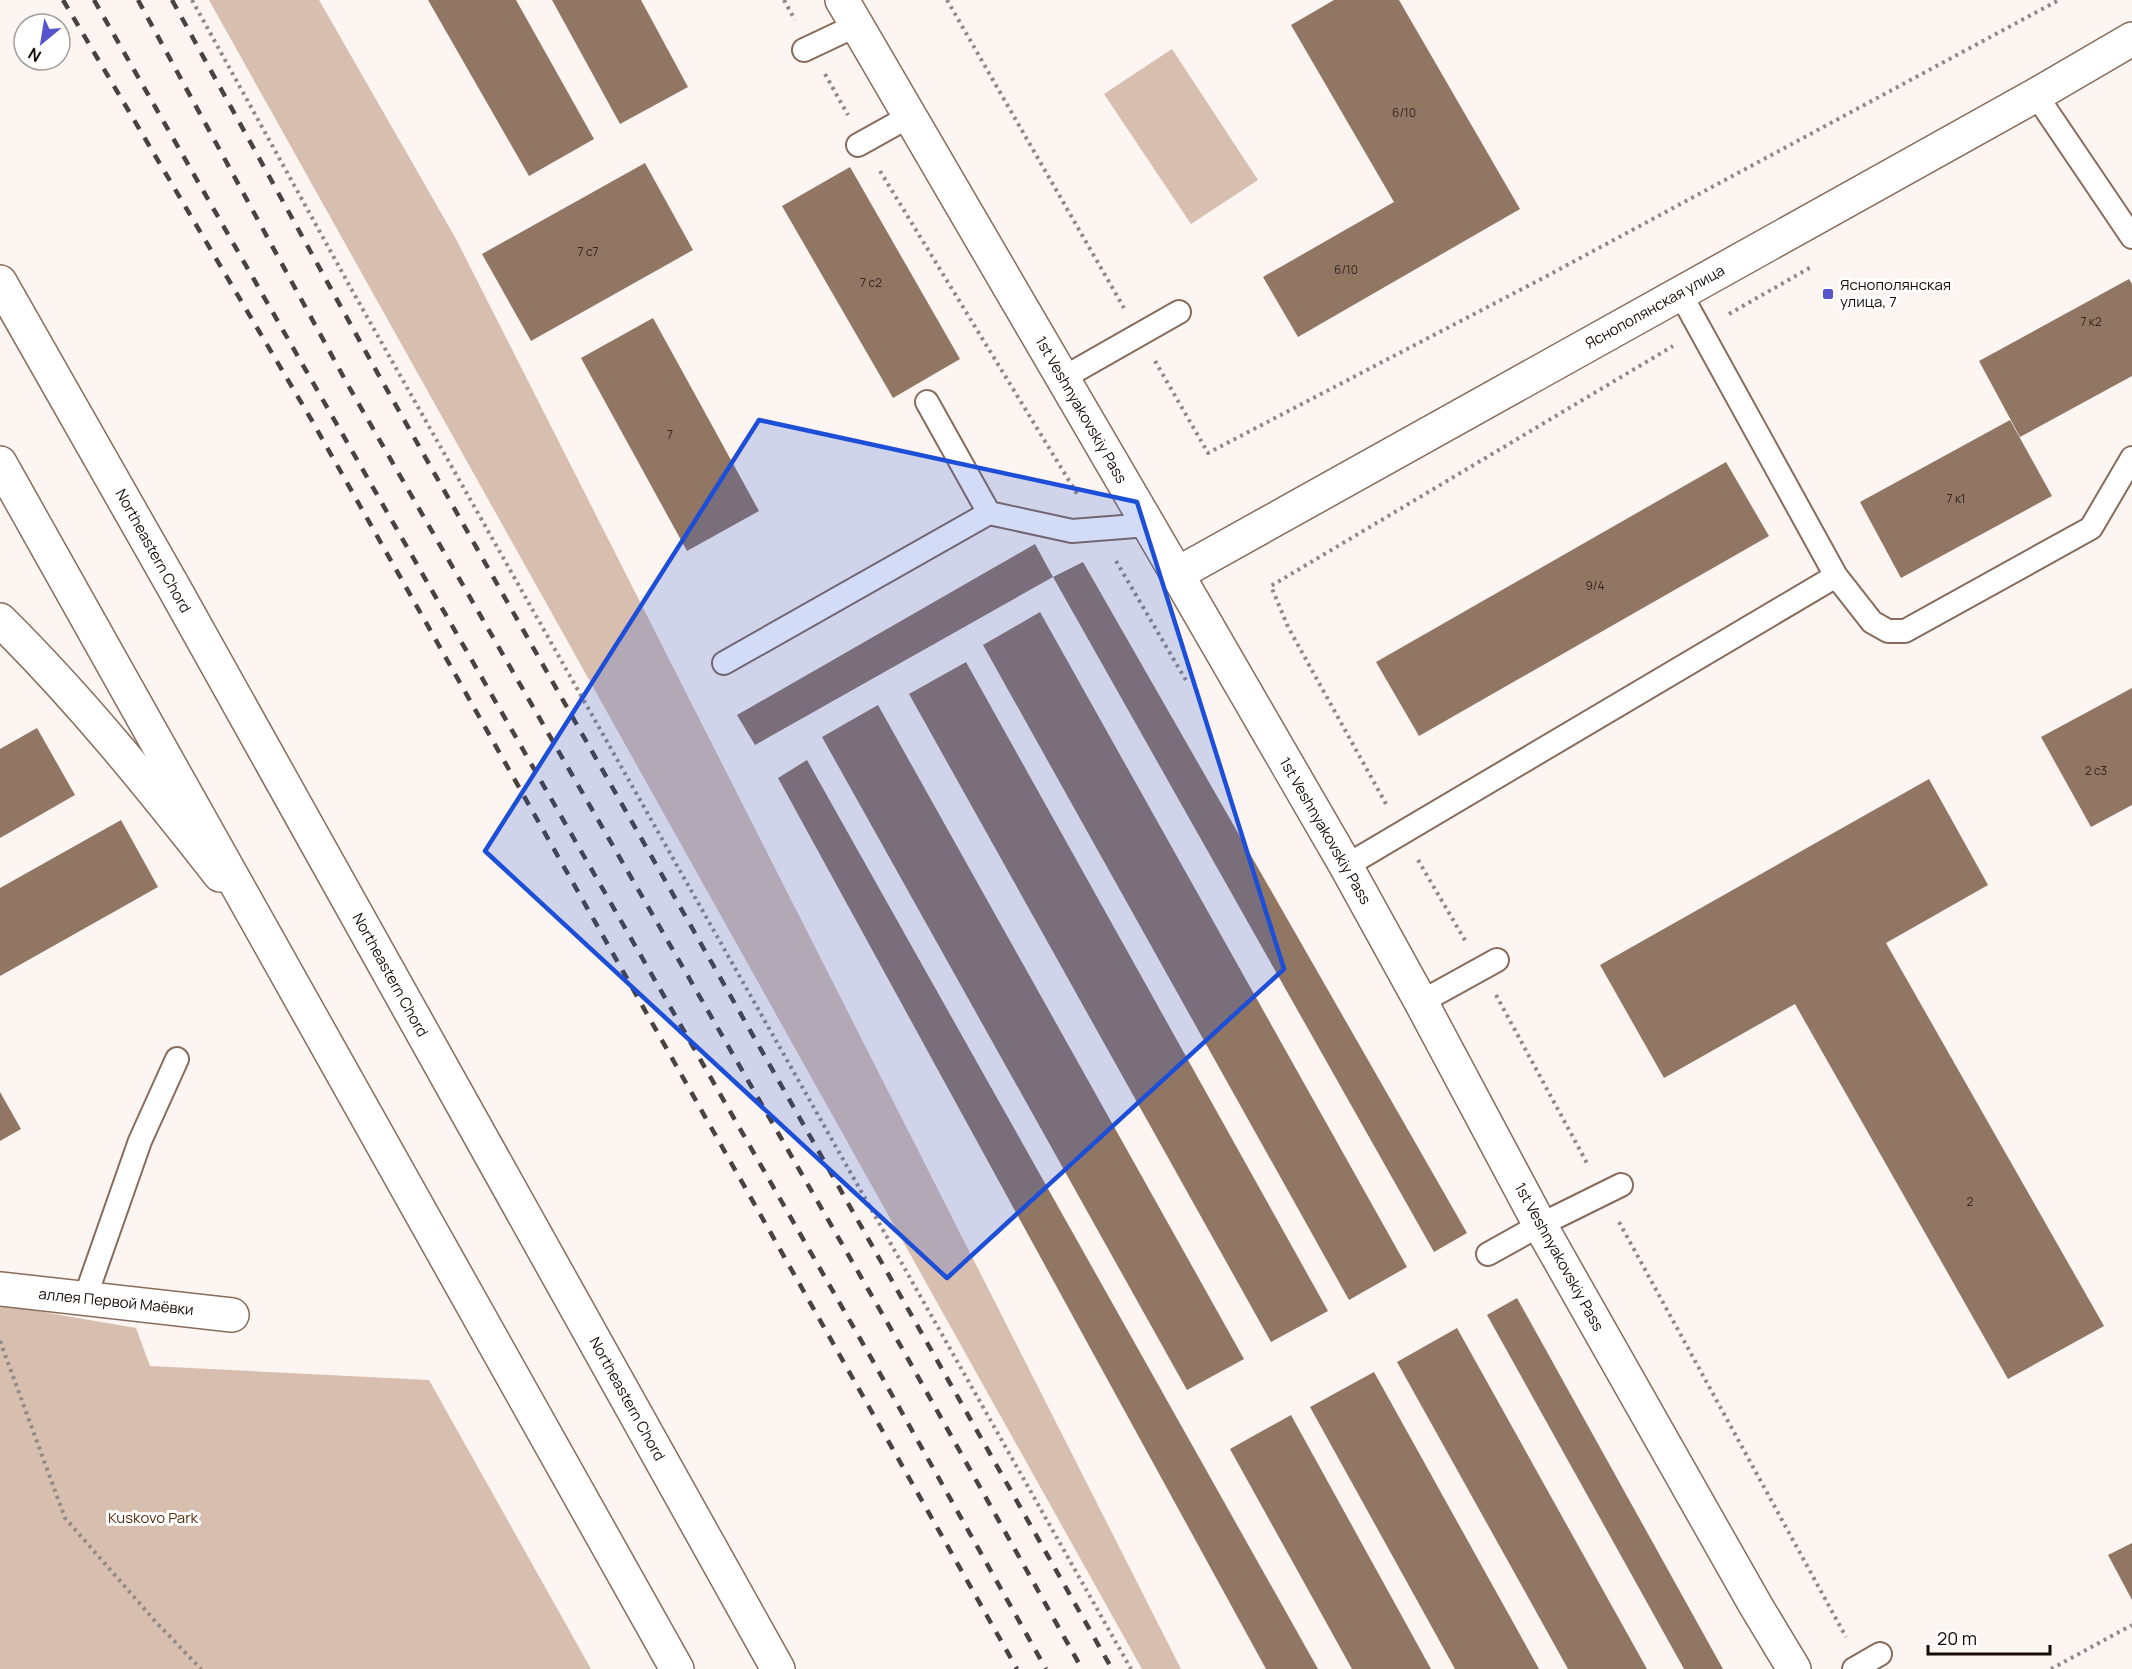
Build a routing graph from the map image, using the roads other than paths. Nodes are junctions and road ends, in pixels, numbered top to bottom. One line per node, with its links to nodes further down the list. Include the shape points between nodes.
1 (850, 8): 3 (lane); 5 (main road, 1st Veshnyakovskiy Pass)
2 (2132, 39): 4 (main road, Яснополянская улица)
3 (807, 49)
4 (2036, 95): 7 (lane); 9 (main road, Яснополянская улица)
5 (910, 116): 6 (lane); 11 (main road, 1st Veshnyakovskiy Pass)
6 (860, 144)
7 (2132, 237)
8 (0, 282): 33 (main road, Northeastern Chord)
9 (1680, 293): 17 (main road, Яснополянская улица); 18 (lane)
10 (1179, 312): 11 (lane)
11 (1063, 378): 16 (main road, 1st Veshnyakovskiy Pass)
12 (927, 402): 15 (lane)
13 (2132, 458): 18 (lane, via 2091,528 1905,631 1888,631 1872,622)
14 (0, 463): 22 (main road)
15 (989, 513): 16 (lane, via 1072,531); 20 (lane)
16 (1148, 525): 17 (main road, 1st Veshnyakovskiy Pass)
17 (1177, 574): 21 (main road, 1st Veshnyakovskiy Pass)
18 (1836, 576): 21 (lane)
19 (0, 620): 22 (main road, via 150,786)
20 (724, 663)
21 (1346, 866): 24 (main road, 1st Veshnyakovskiy Pass)
22 (257, 921): 32 (main road)
23 (1489, 964): 24 (lane)
24 (1421, 1002): 27 (main road, 1st Veshnyakovskiy Pass)
25 (177, 1059): 30 (lane, via 140,1141)
26 (1612, 1189): 27 (lane)
27 (1540, 1225): 28 (lane); 34 (main road, 1st Veshnyakovskiy Pass)
28 (1488, 1254)
29 (0, 1289): 30 (main road, аллея Первой Маёвки)
30 (85, 1298): 31 (main road, аллея Первой Маёвки)
31 (232, 1315)
32 (676, 1669)
33 (778, 1669)
34 (1794, 1669)

